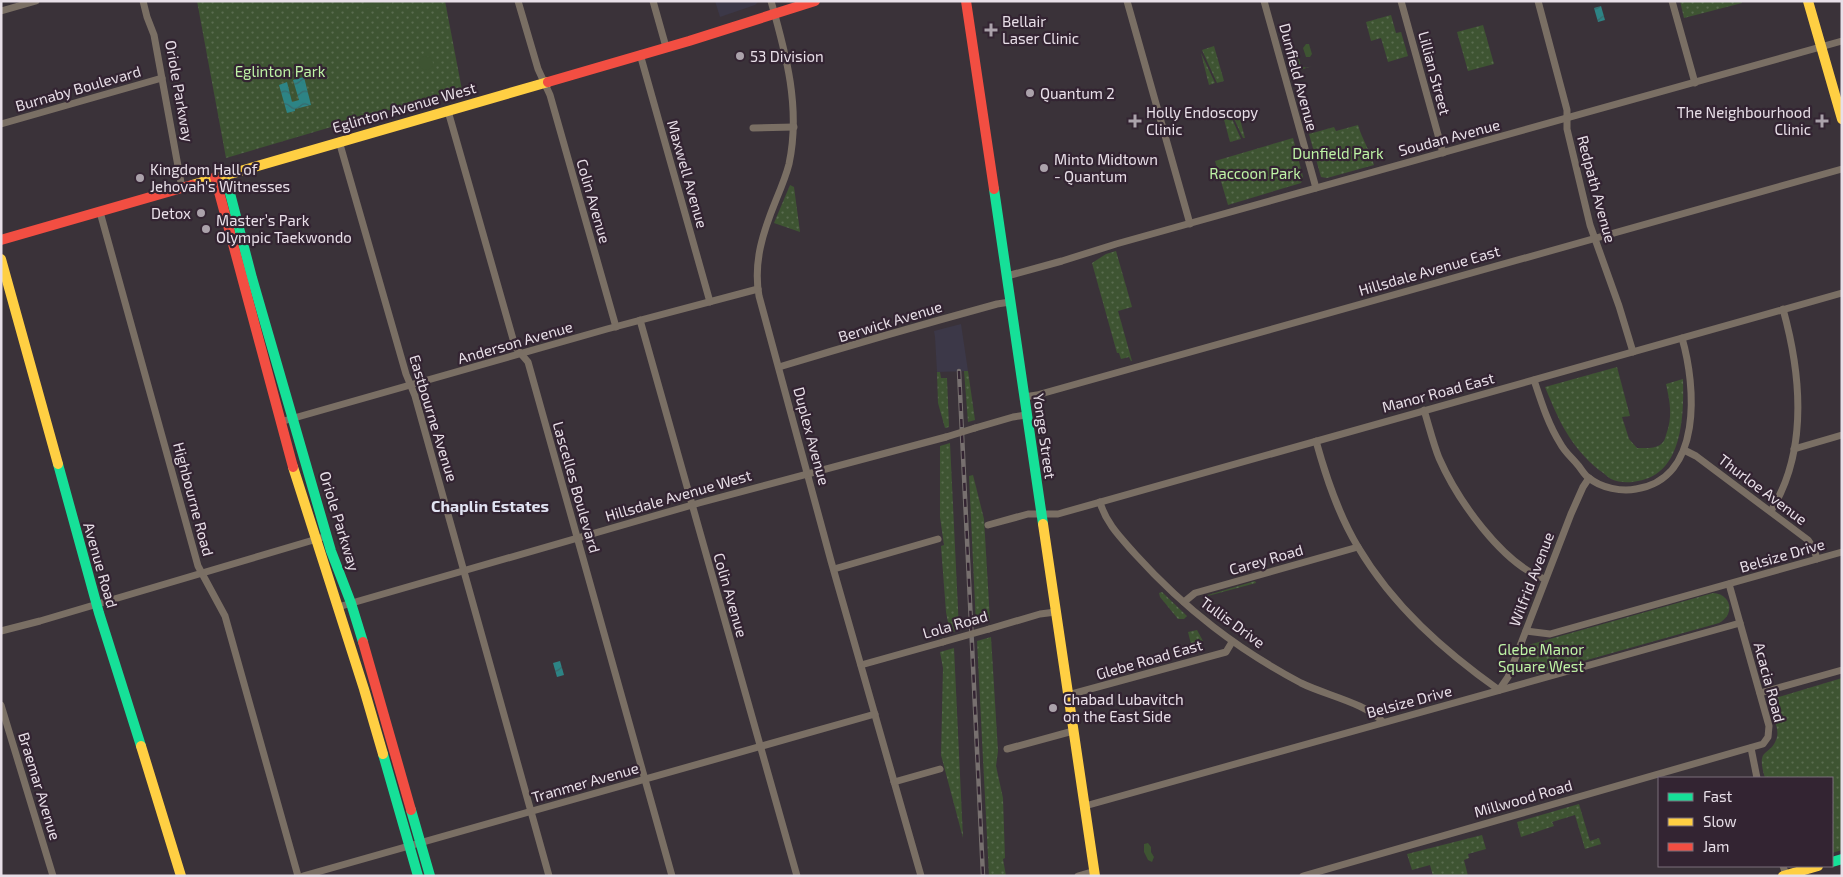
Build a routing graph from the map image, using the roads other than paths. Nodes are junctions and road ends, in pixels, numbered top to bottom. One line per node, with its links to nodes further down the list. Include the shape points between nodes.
1 (36, 1): 14 (street)
2 (142, 1): 20 (street, Oriole Parkway, via 154,35)
3 (518, 1): 21 (street, Colin Avenue)
4 (652, 1): 18 (street)
5 (771, 1): 15 (street, Duplex Avenue)
6 (815, 1): 15 (main road, Eglinton Avenue West)
7 (966, 1): 41 (main road, Yonge Street)
8 (1128, 1): 37 (street)
9 (1264, 1): 34 (street, Dunfield Avenue)
10 (1401, 1): 30 (street, Lillian Street)
11 (1538, 1): 24 (street, Redpath Avenue)
12 (1672, 1): 22 (street)
13 (1808, 1): 17 (main road)
14 (1, 11)
15 (775, 14): 18 (main road, Eglinton Avenue West); 27 (street, Duplex Avenue, via 790,78)
16 (1842, 41): 17 (street, Soudan Avenue)
17 (1821, 46): 22 (street, Soudan Avenue); 25 (main road)
18 (666, 47): 19 (main road, Eglinton Avenue West)
19 (640, 54): 21 (main road, Eglinton Avenue West); 44 (street, Maxwell Avenue)
20 (162, 78): 26 (street, Burnaby Boulevard); 33 (street, Oriole Parkway)
21 (545, 83): 23 (main road, Eglinton Avenue West); 48 (street, Colin Avenue)
22 (1695, 83): 24 (street, Soudan Avenue)
23 (448, 111): 29 (main road, Eglinton Avenue West); 51 (street, Lascelles Boulevard, via 513,339)
24 (1568, 118): 30 (street, Soudan Avenue); 38 (street, Redpath Avenue, via 1569,138)
25 (1842, 119)
26 (1, 124)
27 (794, 127): 28 (street); 42 (street, Duplex Avenue, via 789,165 759,248)
28 (753, 128)
29 (339, 142): 32 (main road, Eglinton Avenue West); 54 (street, Eastbourne Avenue)
30 (1443, 153): 34 (street, Soudan Avenue)
31 (1842, 169): 38 (street, Hillsdale Avenue East)
32 (220, 176): 33 (main road, Eglinton Avenue West); 35 (main road, Oriole Parkway)
33 (182, 188): 36 (main road, Eglinton Avenue West)
34 (1316, 188): 37 (street, Soudan Avenue)
35 (228, 205): 58 (main road, Oriole Parkway); 59 (main road, Oriole Parkway)
36 (100, 212): 39 (main road, Eglinton Avenue West); 80 (street, Highbourne Road)
37 (1190, 224): 41 (street, Soudan Avenue)
38 (1595, 238): 50 (street, Redpath Avenue); 55 (street, Hillsdale Avenue East)
39 (1, 240)
40 (1, 259): 85 (main road, Avenue Road)
41 (1007, 276): 45 (main road, Yonge Street)
42 (758, 289): 44 (street, Anderson Avenue); 52 (street, Duplex Avenue)
43 (1842, 293): 46 (street, Manor Road East)
44 (710, 302): 47 (street, Anderson Avenue)
45 (1010, 302): 52 (street, Berwick Avenue, via 895,332); 55 (main road, Yonge Street)
46 (1784, 309): 49 (street, Manor Road East); 62 (street, via 1798,381)
47 (640, 320): 48 (street, Anderson Avenue); 67 (street, Colin Avenue)
48 (616, 327): 51 (street, Anderson Avenue)
49 (1682, 338): 50 (street, Manor Road East); 63 (street, via 1692,401)
50 (1633, 352): 53 (street, Manor Road East)
51 (522, 355): 54 (street, Anderson Avenue); 72 (street, Lascelles Boulevard, via 528,362)
52 (779, 368): 64 (street, Duplex Avenue)
53 (1534, 380): 56 (street, Manor Road East); 65 (street, via 1560,444)
54 (410, 386): 58 (street, Anderson Avenue); 79 (street, Eastbourne Avenue)
55 (1024, 398): 57 (main road, Yonge Street)
56 (1424, 410): 61 (street, Manor Road East); 81 (street, via 1439,457 1474,515 1508,556)
57 (1026, 415): 64 (street, Hillsdale Avenue West, bridge); 69 (main road, Yonge Street)
58 (294, 418): 59 (street, Anderson Avenue); 71 (main road, Oriole Parkway)
59 (280, 422): 73 (main road, Oriole Parkway)
60 (1842, 434): 62 (street)
61 (1316, 441): 66 (street, Manor Road East); 75 (street, via 1339,510)
62 (1794, 448): 68 (street, via 1785,481)
63 (1684, 450): 65 (street, via 1669,472 1648,487 1617,489); 68 (street, Thurloe Avenue)
64 (808, 474): 67 (street, Hillsdale Avenue West); 78 (street, Duplex Avenue)
65 (1589, 478): 81 (street, Wilfrid Avenue)
66 (1100, 502): 69 (street, Manor Road East, via 1054,515); 83 (street, Tullis Drive, via 1113,529)
67 (692, 506): 72 (street, Hillsdale Avenue West); 101 (street, Colin Avenue)
68 (1770, 511): 77 (street, Thurloe Avenue, via 1808,540)
69 (1041, 515): 70 (street, Manor Road East, via 1028,514); 87 (main road, Yonge Street)
70 (988, 525)
71 (327, 536): 73 (street); 84 (main road, Oriole Parkway)
72 (576, 538): 79 (street, Hillsdale Avenue West); 106 (street, Lascelles Boulevard)
73 (315, 539): 80 (street); 86 (main road, Oriole Parkway)
74 (938, 539): 78 (street)
75 (1358, 547): 83 (street, Carey Road, via 1195,593); 94 (street, via 1388,592 1419,626)
76 (1842, 552): 77 (street, Belsize Drive)
77 (1817, 559): 82 (street, Belsize Drive)
78 (834, 569): 92 (street, Duplex Avenue)
79 (463, 570): 84 (street, Hillsdale Avenue West); 109 (street, Eastbourne Avenue)
80 (202, 573): 85 (street); 117 (street, Highbourne Road, via 225,616)
81 (1545, 579): 90 (street, Wilfrid Avenue)
82 (1729, 584): 88 (street, Acacia Road); 90 (street, Belsize Drive, via 1550,634)
83 (1184, 602): 91 (street, Tullis Drive)
84 (350, 603): 86 (street, Hillsdale Avenue West); 110 (main road, Oriole Parkway)
85 (97, 604): 89 (street); 116 (main road, Avenue Road)
86 (338, 607): 111 (main road, Oriole Parkway)
87 (1056, 612): 92 (street, Lola Road, bridge); 96 (main road, Yonge Street)
88 (1740, 623): 94 (street, Belsize Drive); 95 (street, Acacia Road)
89 (1, 631)
90 (1526, 631): 94 (street, Wilfrid Avenue, via 1508,677)
91 (1232, 642): 96 (street, Glebe Road East, via 1226,652); 99 (street, Tullis Drive, via 1303,684 1372,712)
92 (861, 665): 98 (street, Duplex Avenue)
93 (1842, 670): 95 (street)
94 (1499, 690): 99 (street, Belsize Drive)
95 (1760, 693): 102 (street, Acacia Road, via 1769,734 1766,741)
96 (1068, 696): 100 (main road, Yonge Street)
97 (1, 705): 115 (street, Braemar Avenue)
98 (875, 714): 101 (street, Tranmer Avenue); 107 (street, Duplex Avenue)
99 (1383, 722): 108 (street, Belsize Drive)
100 (1074, 731): 103 (street); 108 (main road, Yonge Street)
101 (760, 747): 106 (street, Tranmer Avenue); 123 (street, Colin Avenue)
102 (1751, 748): 105 (street); 126 (street, Millwood Road)
103 (1007, 749)
104 (940, 769): 107 (street)
105 (1757, 777)
106 (644, 779): 109 (street, Tranmer Avenue); 122 (street, Lascelles Boulevard)
107 (894, 782): 124 (street, Duplex Avenue)
108 (1085, 806): 114 (main road, Yonge Street)
109 (531, 812): 110 (street, Tranmer Avenue); 121 (street, Eastbourne Avenue)
110 (421, 842): 111 (street, Tranmer Avenue); 120 (main road, Oriole Parkway)
111 (409, 846): 118 (street, Tranmer Avenue); 119 (main road, Oriole Parkway)
112 (1812, 867): 113 (main road)
113 (1784, 872)
114 (1095, 874): 125 (street)
115 (53, 876)
116 (181, 876)
117 (298, 876)
118 (303, 876)
119 (418, 876)
120 (430, 876)
121 (549, 876)
122 (672, 876)
123 (797, 876)
124 (921, 876)
125 (1078, 876)
126 (1303, 876)

